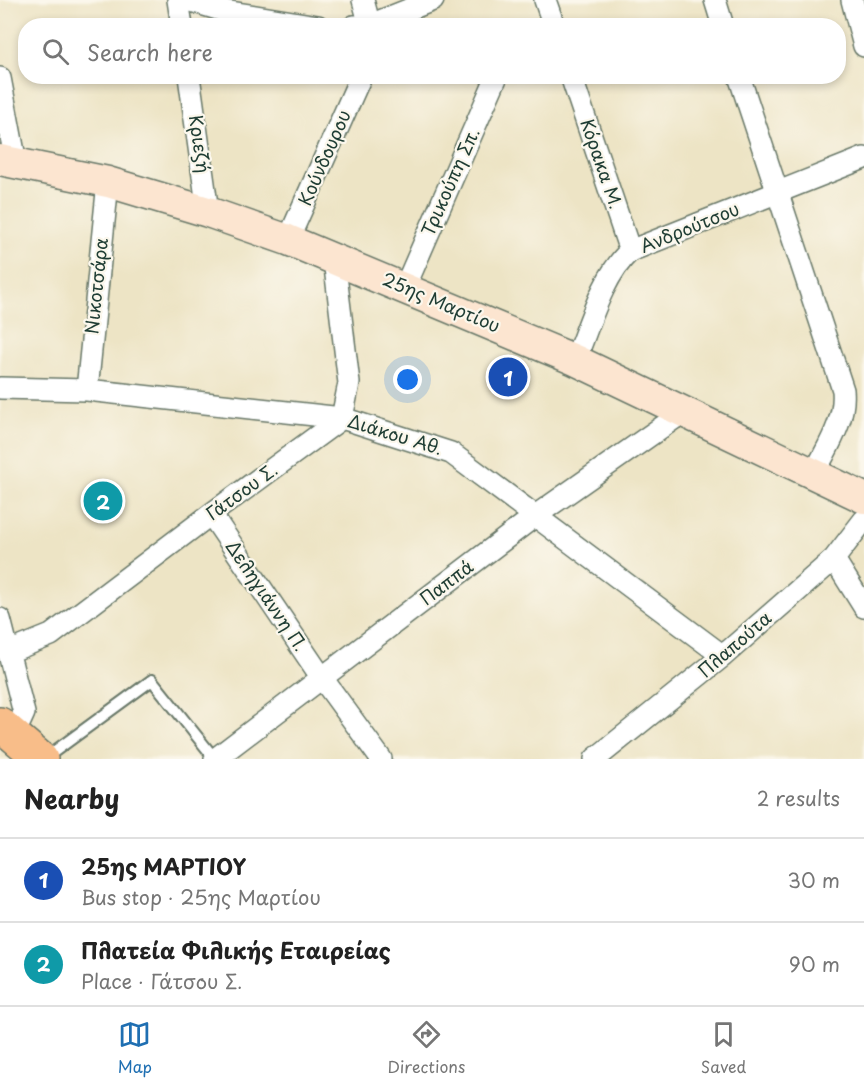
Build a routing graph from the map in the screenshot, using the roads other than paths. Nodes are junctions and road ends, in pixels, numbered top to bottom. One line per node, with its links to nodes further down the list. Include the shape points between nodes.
1 (178, 0): 8 (street)
2 (188, 0): 9 (street)
3 (363, 0): 10 (street)
4 (433, 0): 11 (street)
5 (546, 0): 12 (street)
6 (715, 0): 13 (street)
7 (852, 0): 14 (street)
8 (181, 18)
9 (271, 18)
10 (368, 18)
11 (388, 18)
12 (552, 18)
13 (721, 18)
14 (864, 46)
15 (0, 78): 22 (street)
16 (190, 84): 25 (street, Κριεζή)
17 (357, 84): 26 (street, Κούνδουρου)
18 (494, 84): 29 (street, Τρικούπη Σπ.)
19 (574, 84): 27 (street, Κόρακα Μ.)
20 (742, 84): 24 (street)
21 (864, 158): 24 (street, Ανδρούτσου)
22 (8, 161): 23 (main road, 25ης Μαρτίου)
23 (108, 182): 25 (main road, 25ης Μαρτίου); 32 (street, Νικοτσάρα)
24 (777, 193): 27 (street, Ανδρούτσου); 35 (street, via 843,390 842,418)
25 (208, 212): 26 (main road, 25ης Μαρτίου)
26 (288, 240): 28 (main road, 25ης Μαρτίου)
27 (630, 251): 30 (street, Ανδρούτσου, via 611,273)
28 (334, 259): 29 (main road, 25ης Μαρτίου); 34 (street, via 349,383)
29 (405, 287): 30 (main road, 25ης Μαρτίου)
30 (575, 360): 33 (main road, 25ης Μαρτίου)
31 (0, 388): 32 (street, Διάκου Αθ.)
32 (87, 390): 34 (street, Διάκου Αθ.)
33 (682, 413): 35 (main road, 25ης Μαρτίου); 38 (street, Παππά)
34 (342, 418): 37 (street, Γάτσου Σ.); 38 (street, Διάκου Αθ., via 451,453)
35 (814, 474): 36 (main road, 25ης Μαρτίου)
36 (864, 498)
37 (211, 514): 43 (street, Γάτσου Σ., via 51,635); 45 (street, Δεληγιάννη Π.)
38 (535, 516): 44 (street, Διάκου Αθ.); 45 (street, Παππά)
39 (864, 520): 40 (street, Πλαπούτα)
40 (834, 559): 41 (street); 44 (street, Πλαπούτα)
41 (864, 607)
42 (0, 619): 43 (street)
43 (9, 652): 46 (street, via 24,713)
44 (723, 656): 47 (street, Πλαπούτα)
45 (322, 678): 49 (street, Παππά); 50 (street, Δεληγιάννη Π.)
46 (7, 729): 48 (main road)
47 (604, 756)
48 (42, 759): 49 (lane, via 152,680)
49 (215, 759)
50 (381, 759)

